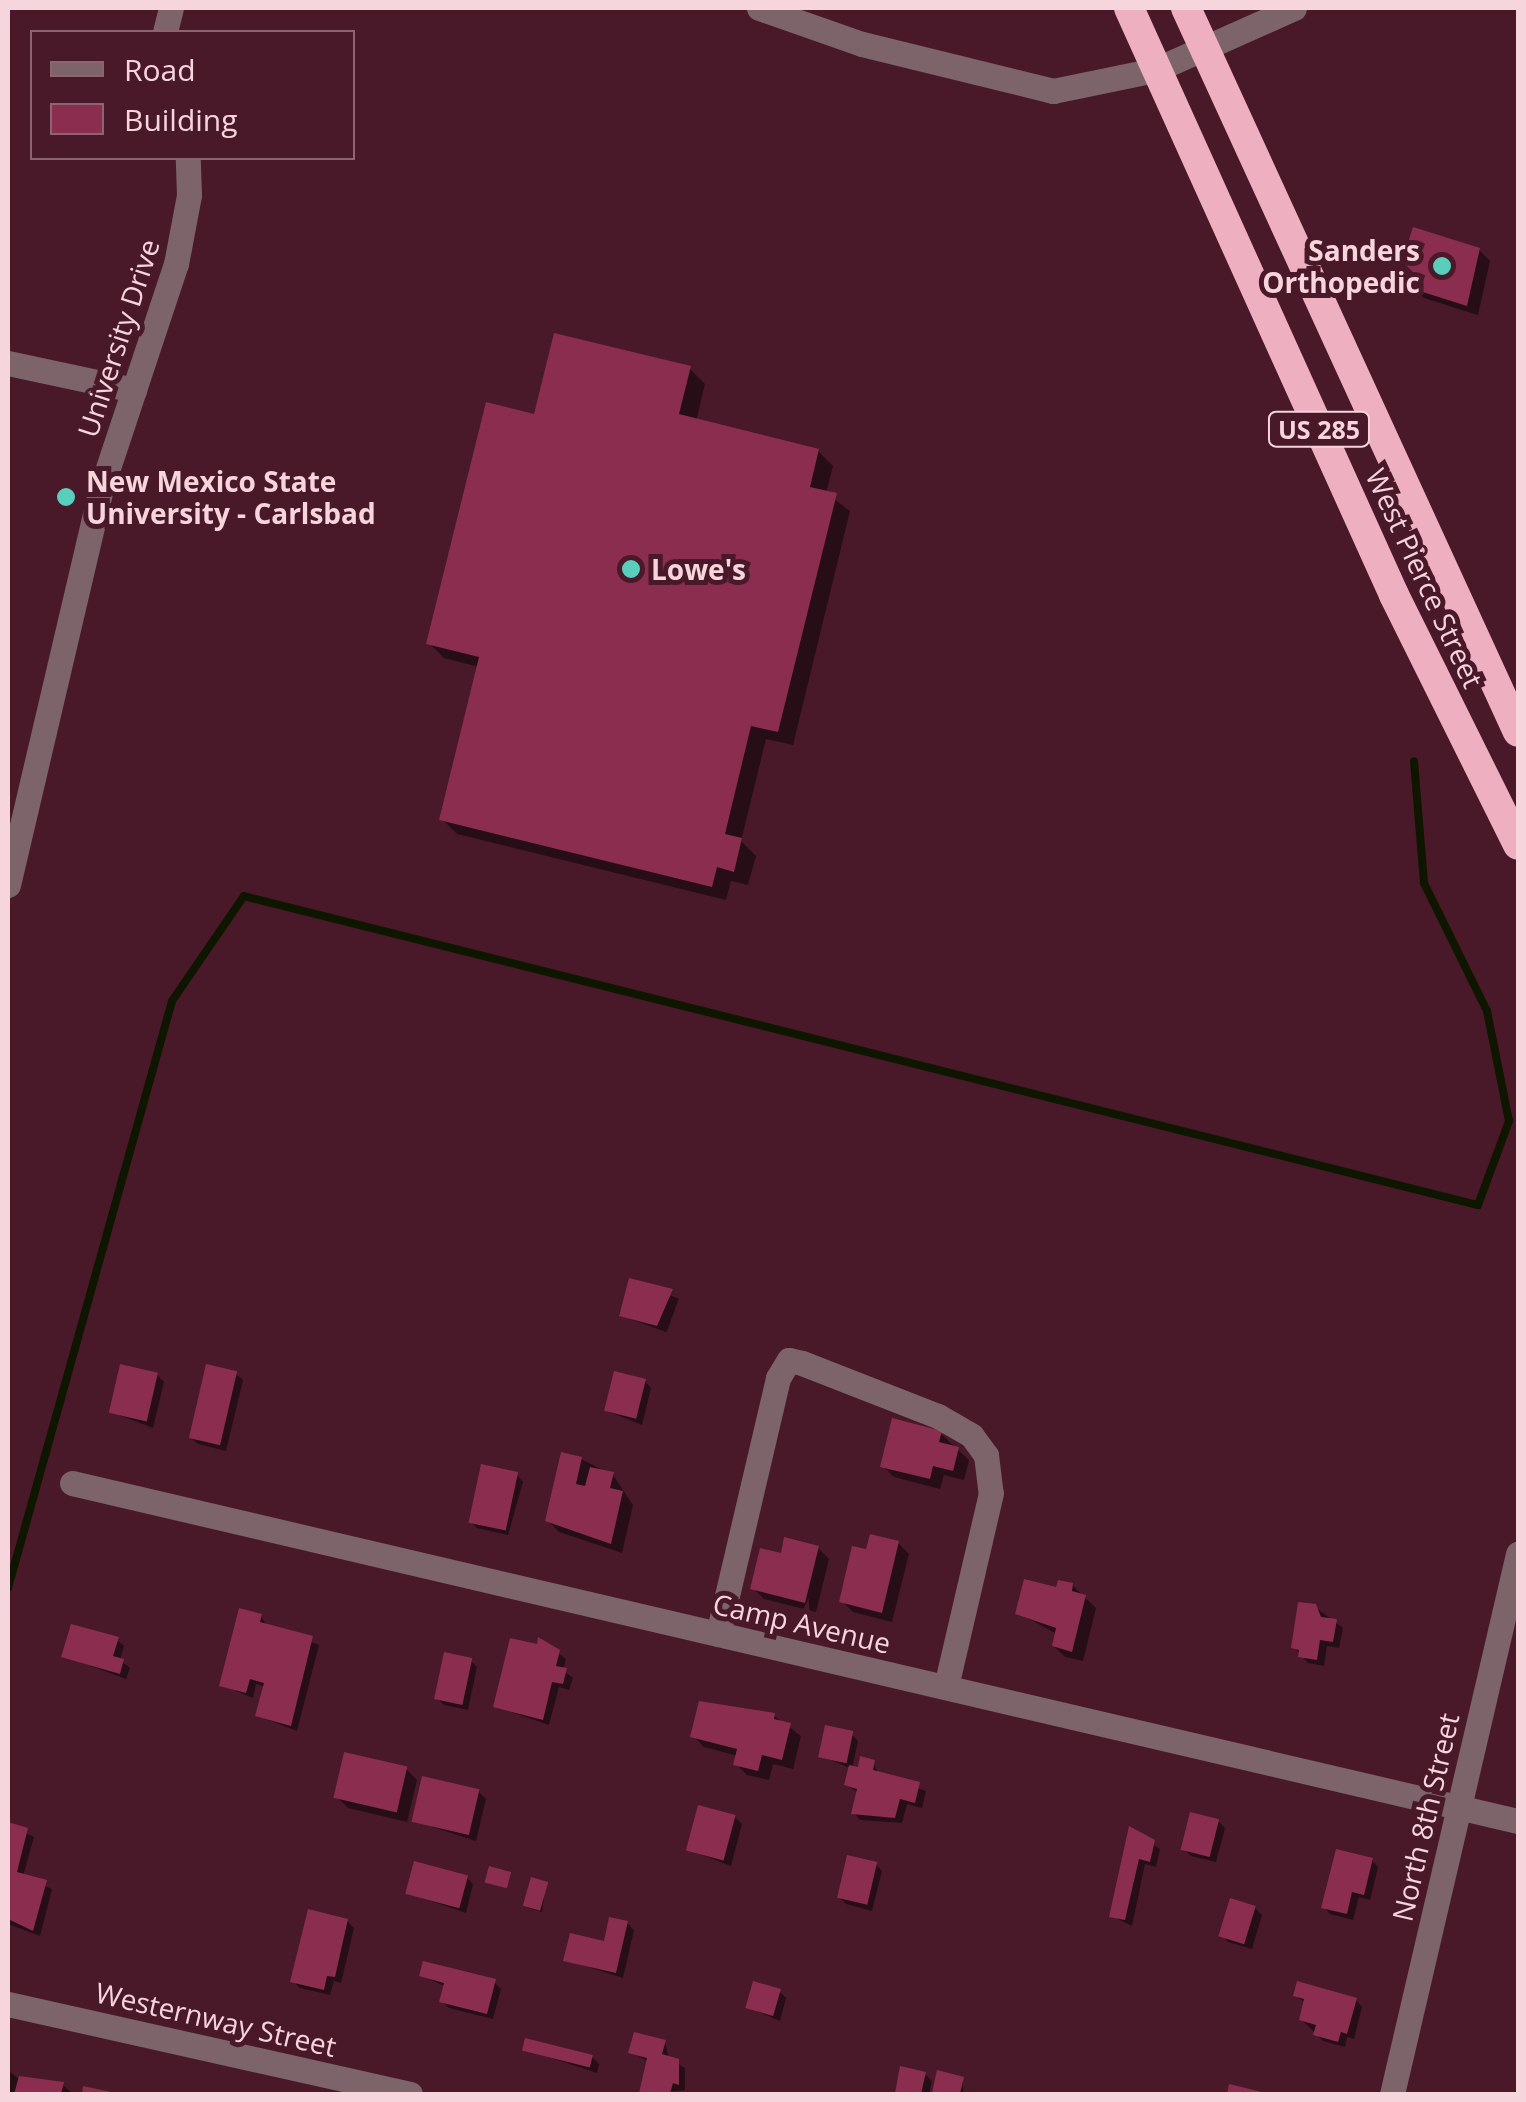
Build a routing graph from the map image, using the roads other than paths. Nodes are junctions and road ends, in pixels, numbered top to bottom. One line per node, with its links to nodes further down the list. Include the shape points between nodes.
1 (759, 8): 6 (street, via 1026,88 1081,89)
2 (1129, 8): 6 (highway, West Pierce Street / US 285)
3 (1186, 8): 5 (highway, West Pierce Street / US 285)
4 (1294, 8): 5 (street)
5 (1201, 45): 6 (street); 10 (highway, West Pierce Street / US 285)
6 (1154, 70): 11 (highway, West Pierce Street / US 285, via 1394,594)
7 (188, 160): 9 (street, University Drive, via 176,264)
8 (8, 363): 9 (street)
9 (134, 390): 12 (street, University Drive, via 101,489)
10 (1518, 732)
11 (1518, 845)
12 (8, 886)
13 (72, 1483): 15 (street, Camp Avenue)
14 (1518, 1554): 17 (street, North 8th Street)
15 (718, 1634): 16 (street, Camp Avenue); 16 (street, via 778,1378 789,1360 802,1363 938,1416 972,1436 986,1455 991,1494)
16 (946, 1687): 17 (street, Camp Avenue)
17 (1458, 1806): 18 (street, Camp Avenue); 21 (street, North 8th Street)
18 (1518, 1820)
19 (8, 2004): 20 (street, Westernway Street)
20 (410, 2094)
21 (1392, 2094)

